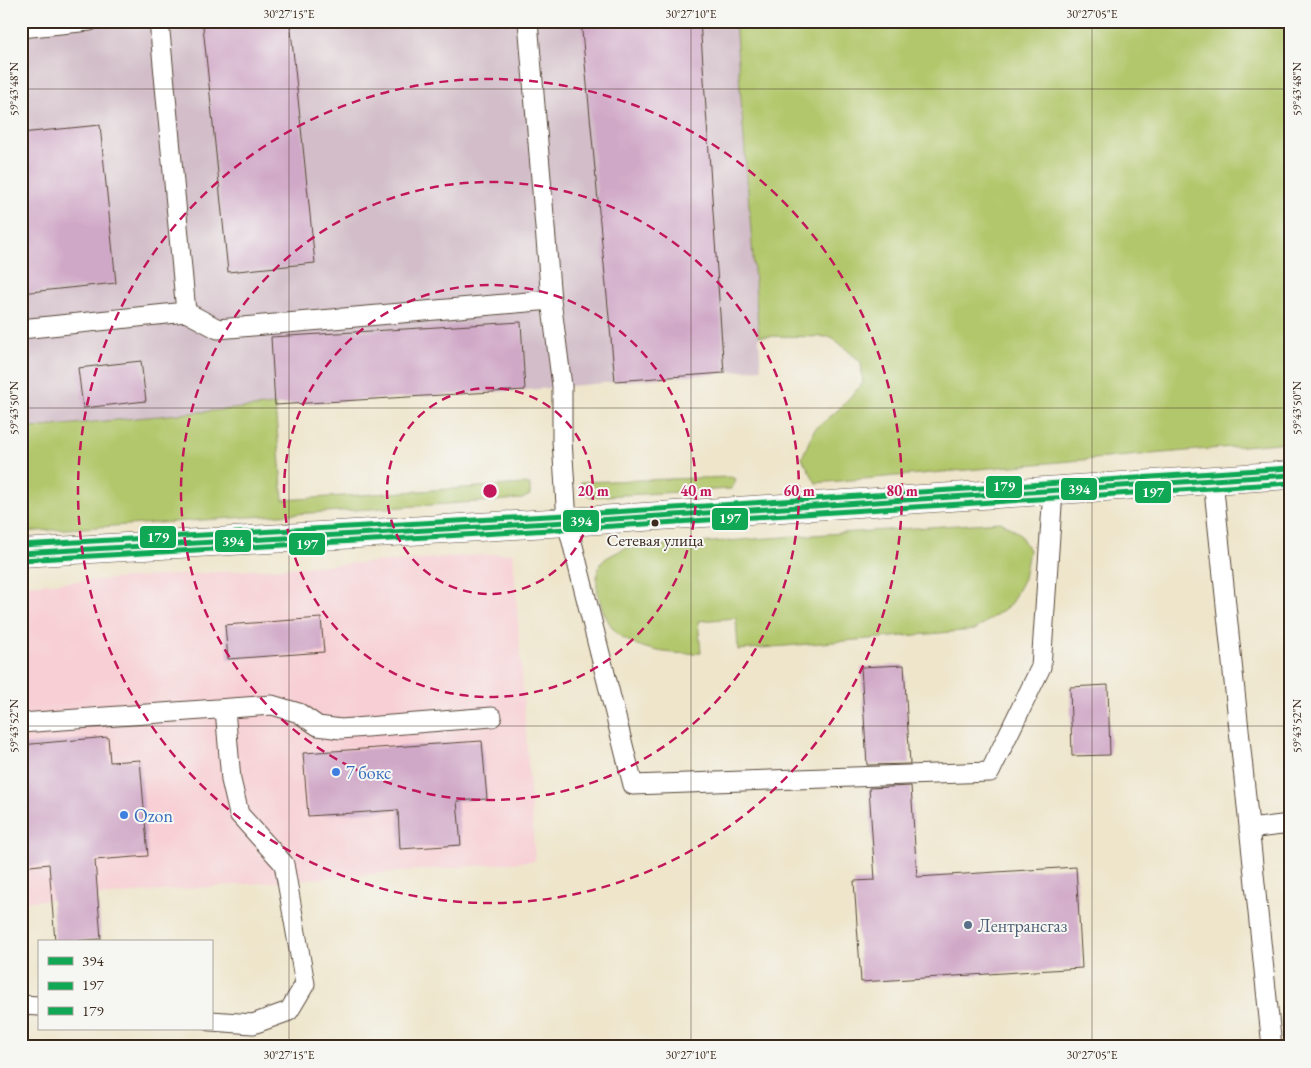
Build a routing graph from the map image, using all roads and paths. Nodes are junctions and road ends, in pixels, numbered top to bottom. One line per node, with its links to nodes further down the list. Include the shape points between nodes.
1 (90, 21): 4 (lane)
2 (159, 21): 6 (lane)
3 (528, 21): 5 (lane)
4 (21, 28)
5 (551, 300): 6 (lane, via 218,329); 11 (lane, via 562,386)
6 (186, 312): 7 (lane)
7 (21, 329)
8 (1290, 475): 9 (street)
9 (1213, 480): 10 (street); 17 (lane)
10 (1053, 491): 11 (street); 11 (lane, via 1041,668 990,772 632,785)
11 (567, 522): 12 (street)
12 (21, 553)
13 (225, 709): 14 (lane, via 272,705 299,713 318,726 341,729); 15 (lane); 20 (lane, via 231,780 239,814 284,864 305,984 289,1011 253,1024)
14 (492, 717)
15 (21, 723)
16 (1290, 824): 17 (lane)
17 (1249, 828): 21 (lane)
18 (21, 1005): 19 (lane)
19 (38, 1006)
20 (212, 1020)
21 (1272, 1047)

